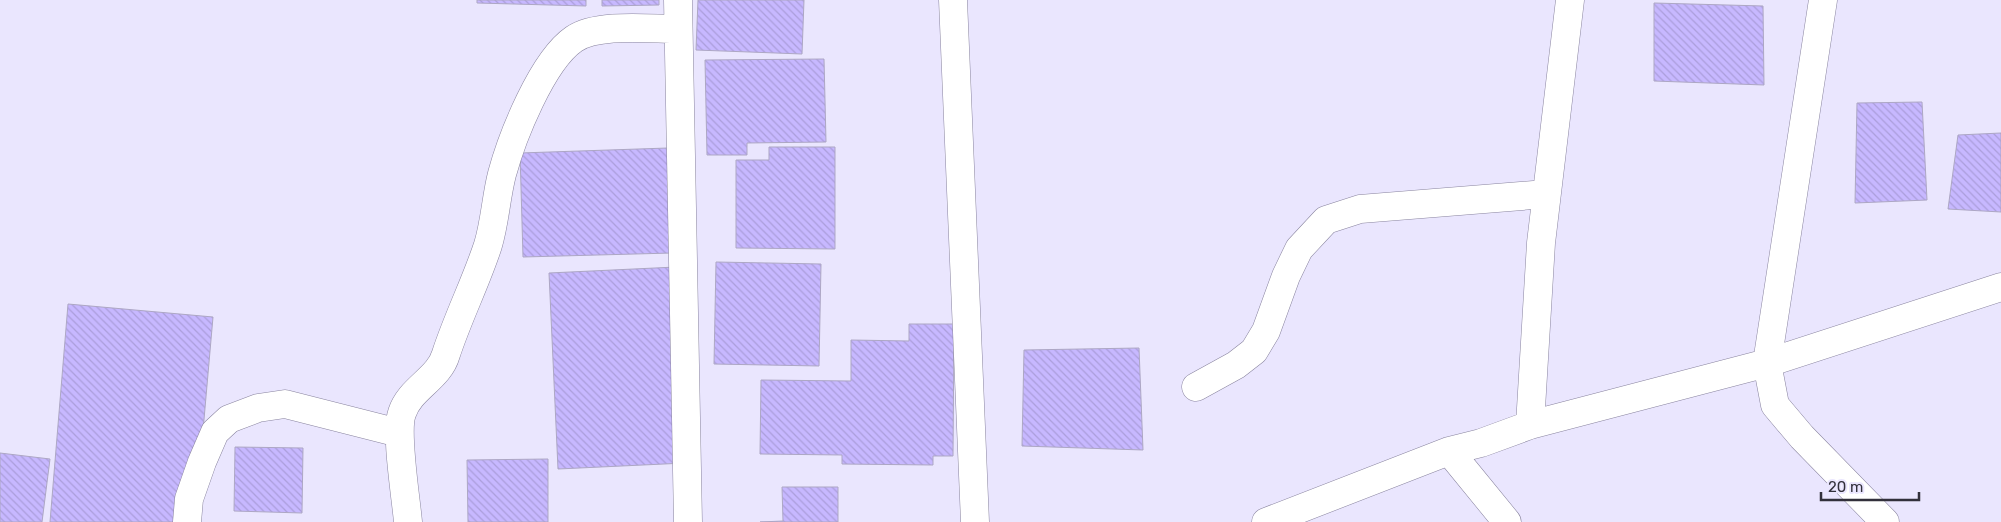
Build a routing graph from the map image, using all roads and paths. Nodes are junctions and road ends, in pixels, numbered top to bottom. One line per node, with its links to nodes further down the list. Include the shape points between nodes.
1 (678, 0): 5 (street)
2 (953, 0): 16 (street)
3 (1570, 0): 6 (street)
4 (1823, 0): 8 (street)
5 (678, 29): 11 (street, via 601,30 575,39 552,60 529,102 502,174 489,242 442,367 408,398 401,414); 15 (street)
6 (1546, 194): 9 (street, via 1360,209 1326,220 1299,249 1266,331 1254,351); 10 (street)
7 (2001, 287): 8 (street)
8 (1767, 363): 10 (street); 19 (street, via 1775,405)
9 (1196, 387)
10 (1530, 425): 12 (street)
11 (400, 434): 13 (street, via 285,404 258,408 229,419 215,432 202,462 189,499); 14 (street)
12 (1449, 451): 17 (street); 18 (street)
13 (187, 522)
14 (408, 522)
15 (688, 522)
16 (975, 522)
17 (1266, 522)
18 (1507, 522)
19 (1885, 522)

